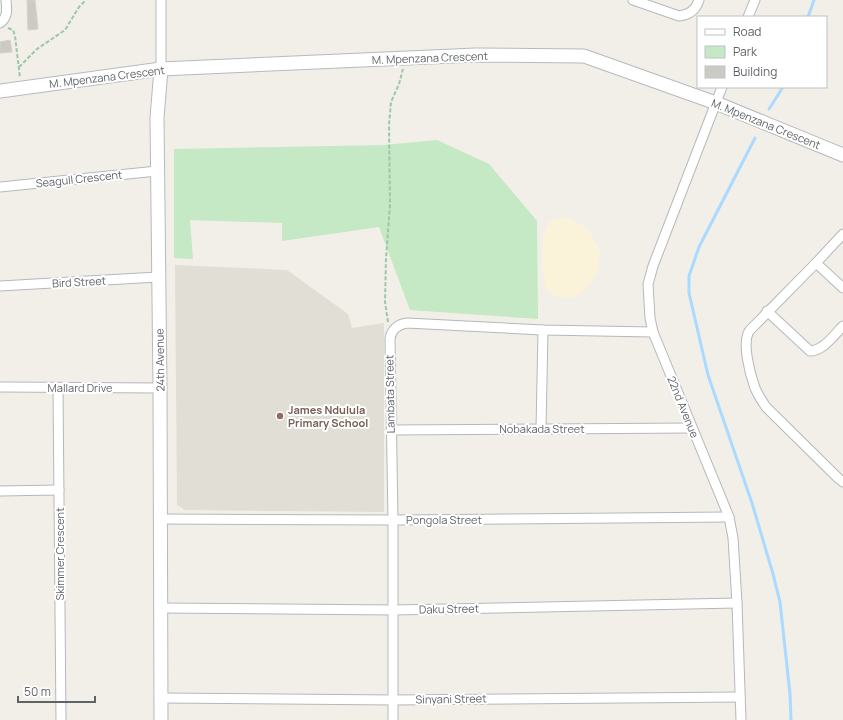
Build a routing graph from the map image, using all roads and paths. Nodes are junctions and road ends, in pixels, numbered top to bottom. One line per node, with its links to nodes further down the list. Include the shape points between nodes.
1 (6, 0): 8 (street, via 7,13)
2 (86, 0): 10 (path, via 64,30 37,49)
3 (161, 0): 11 (street, 24th Avenue)
4 (633, 0): 5 (street, via 679,16 694,10)
5 (699, 0)
6 (755, 0): 7 (street)
7 (748, 16)
8 (0, 23): 10 (path, via 13,30)
9 (405, 58): 11 (main road, M. Mpenzana Crescent); 15 (main road, M. Mpenzana Crescent, via 476,55 584,56); 28 (path, via 399,84 391,102 389,125 390,205 385,302)
10 (19, 67): 12 (path)
11 (161, 69): 12 (main road, M. Mpenzana Crescent); 17 (main road, 24th Avenue, via 157,118)
12 (21, 88): 14 (main road, M. Mpenzana Crescent)
13 (722, 88): 15 (street, 22nd Avenue)
14 (0, 91)
15 (716, 103): 16 (main road, M. Mpenzana Crescent); 27 (street, 22nd Avenue, via 648,284)
16 (843, 155)
17 (157, 171): 18 (street, Seagull Crescent); 21 (main road, 24th Avenue)
18 (0, 187)
19 (843, 234): 20 (street)
20 (816, 264): 23 (street); 24 (street)
21 (158, 277): 22 (street, Bird Street); 31 (main road, 24th Avenue)
22 (0, 286)
23 (843, 288)
24 (767, 311): 25 (street, via 810,351 820,348); 35 (street, via 746,338 754,387 766,407)
25 (843, 326)
26 (543, 330): 27 (street); 28 (street, via 407,323 398,326); 33 (street)
27 (653, 332): 32 (street, 22nd Avenue)
28 (390, 336): 34 (street, Lambata Street)
29 (0, 387): 30 (street, Mallard Drive)
30 (58, 388): 31 (street, Mallard Drive); 36 (street, Skimmer Crescent)
31 (160, 388): 39 (main road, 24th Avenue)
32 (692, 428): 33 (street, Nobakada Street); 38 (street, 22nd Avenue)
33 (541, 429): 34 (street, Nobakada Street)
34 (391, 430): 40 (street, Lambata Street)
35 (843, 482)
36 (59, 490): 37 (street); 48 (street, Skimmer Crescent)
37 (0, 491)
38 (729, 518): 40 (street, Pongola Street); 41 (street, 22nd Avenue, via 733,538)
39 (160, 519): 40 (street, Pongola Street); 42 (main road, 24th Avenue)
40 (393, 520): 43 (street, Lambata Street)
41 (737, 603): 43 (street, Daku Street); 44 (street, 22nd Avenue)
42 (160, 608): 43 (street, Daku Street); 45 (main road, 24th Avenue)
43 (394, 610): 46 (street, Lambata Street)
44 (740, 697): 46 (street, Sinyani Street); 47 (street, 22nd Avenue)
45 (161, 698): 46 (street, Sinyani Street); 49 (main road, 24th Avenue)
46 (393, 700): 50 (street, Lambata Street)
47 (743, 719)
48 (61, 720)
49 (161, 720)
50 (393, 720)

